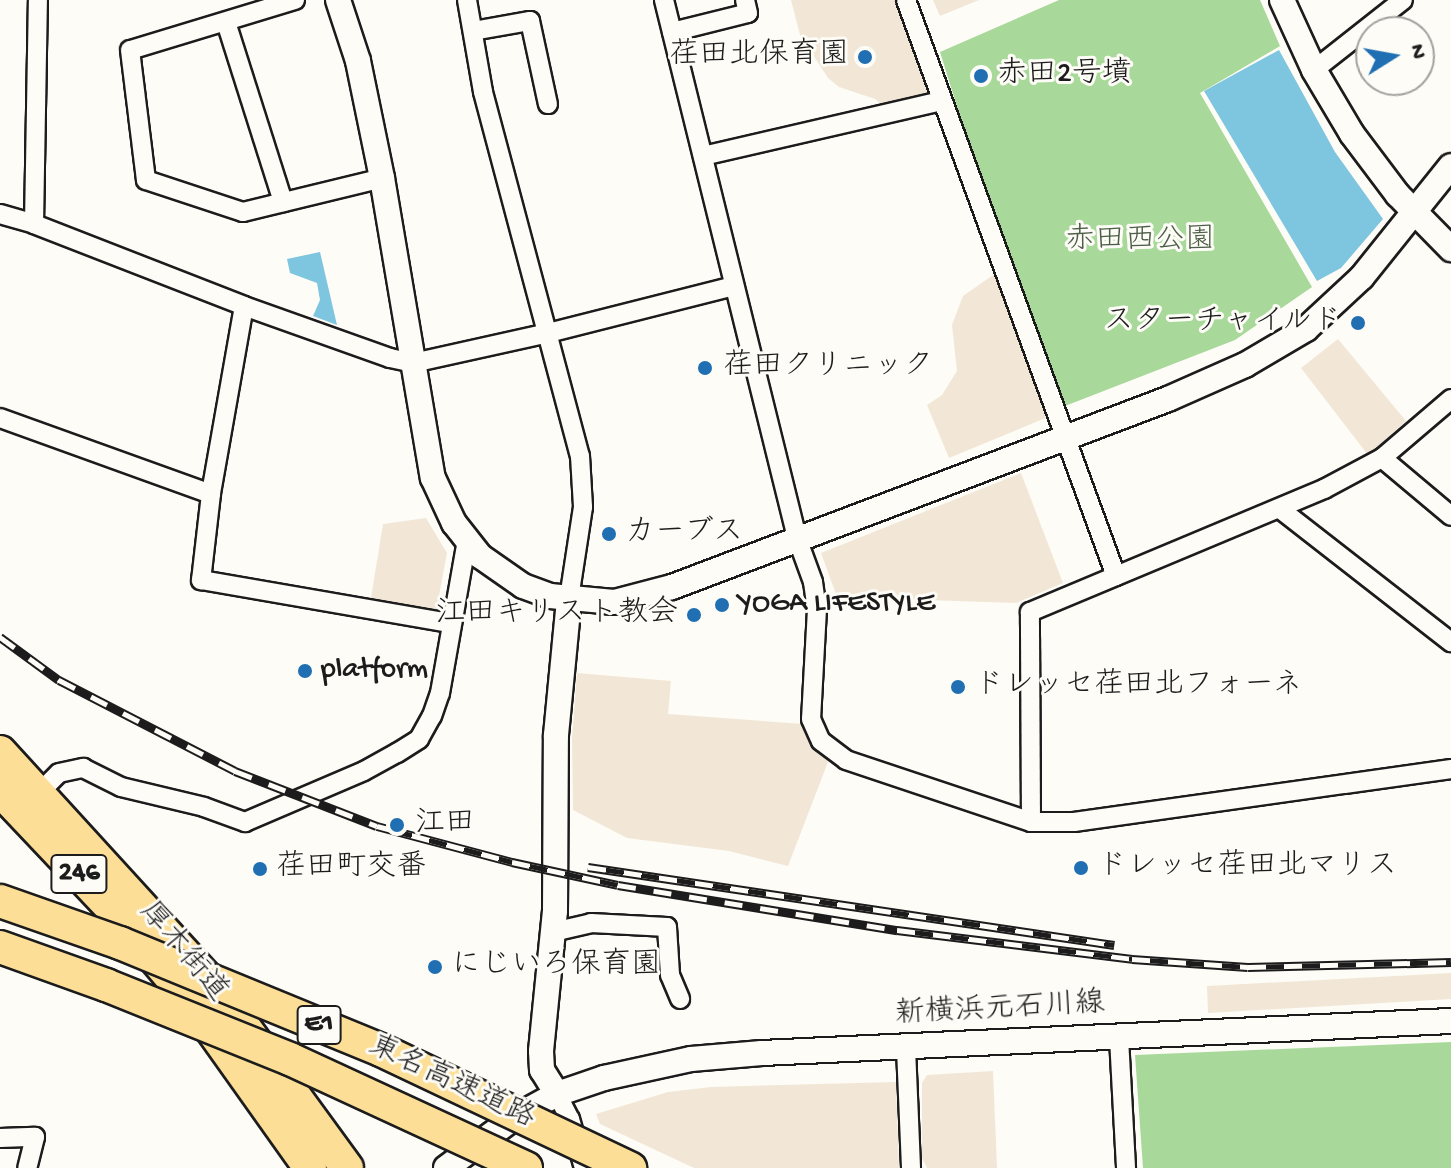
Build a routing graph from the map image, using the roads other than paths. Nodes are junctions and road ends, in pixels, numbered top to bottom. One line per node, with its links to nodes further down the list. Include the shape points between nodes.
1 (38, 0): 22 (street)
2 (295, 0): 10 (street)
3 (338, 0): 18 (street, via 358,61)
4 (467, 0): 11 (street)
5 (664, 0): 12 (street)
6 (745, 0): 12 (street, via 748,13)
7 (906, 0): 14 (street)
8 (1282, 0): 13 (street)
9 (1394, 4): 13 (street)
10 (226, 22): 19 (street); 19 (street, via 130,50 146,180 243,212)
11 (473, 31): 15 (street, via 530,21); 26 (street, via 483,92)
12 (672, 32): 16 (street)
13 (1314, 70): 20 (street, via 1352,134)
14 (942, 101): 16 (street); 30 (street)
15 (548, 104)
16 (703, 156): 24 (street)
17 (1451, 166): 20 (street)
18 (382, 178): 19 (street); 27 (street)
19 (283, 202)
20 (1412, 212): 23 (street); 30 (street, via 1362,277 1306,329 1245,365 1168,399)
21 (0, 214): 22 (street)
22 (34, 224): 25 (street)
23 (1451, 249)
24 (734, 286): 26 (street); 35 (street)
25 (244, 306): 27 (street); 32 (street)
26 (548, 333): 27 (street); 38 (street, via 580,456 583,507)
27 (413, 363): 36 (street, via 433,478)
28 (1451, 399): 31 (street)
29 (0, 418): 32 (street)
30 (1065, 435): 35 (street); 37 (street)
31 (1382, 458): 33 (street); 34 (street)
32 (211, 494): 39 (street, via 201,580)
33 (1280, 509): 37 (street); 40 (street)
34 (1451, 516)
35 (797, 538): 38 (street, via 633,599); 45 (street, via 817,609 811,719 821,741 846,760)
36 (467, 540): 38 (street, via 491,565 523,586); 39 (street)
37 (1116, 576): 45 (street, via 1030,612)
38 (569, 599): 47 (street, via 556,735)
39 (451, 623): 44 (street, via 440,693 419,739 364,771 245,822 121,787 83,768 59,773)
40 (1451, 642)
41 (0, 752): 44 (highway, 厚木街道 / 246)
42 (1451, 769): 45 (street, via 1074,822)
43 (0, 790): 56 (highway, 厚木街道 / 246, via 122,919 195,1006)
44 (39, 793): 57 (highway, 厚木街道 / 246, via 218,991)
45 (1031, 822)
46 (0, 901): 61 (highway, 東名高速道路 / E1, bridge, via 120,943 381,1050)
47 (553, 932): 49 (street, via 591,923 667,927 670,975); 53 (street, via 541,1051 542,1070)
48 (0, 947): 59 (highway, 東名高速道路 / E1, bridge, via 290,1059)
49 (680, 999)
50 (1451, 1021): 51 (street, 新横浜元石川線)
51 (1119, 1038): 52 (street, 新横浜元石川線); 63 (street)
52 (906, 1048): 53 (street, 新横浜元石川線, via 691,1059); 62 (street)
53 (557, 1094): 58 (street, 新横浜元石川線, via 515,1117); 60 (street)
54 (0, 1138): 55 (street, via 35,1137)
55 (27, 1168)
56 (310, 1168)
57 (347, 1168)
58 (446, 1168)
59 (526, 1168)
60 (584, 1168)
61 (630, 1168)
62 (911, 1168)
63 (1126, 1168)

